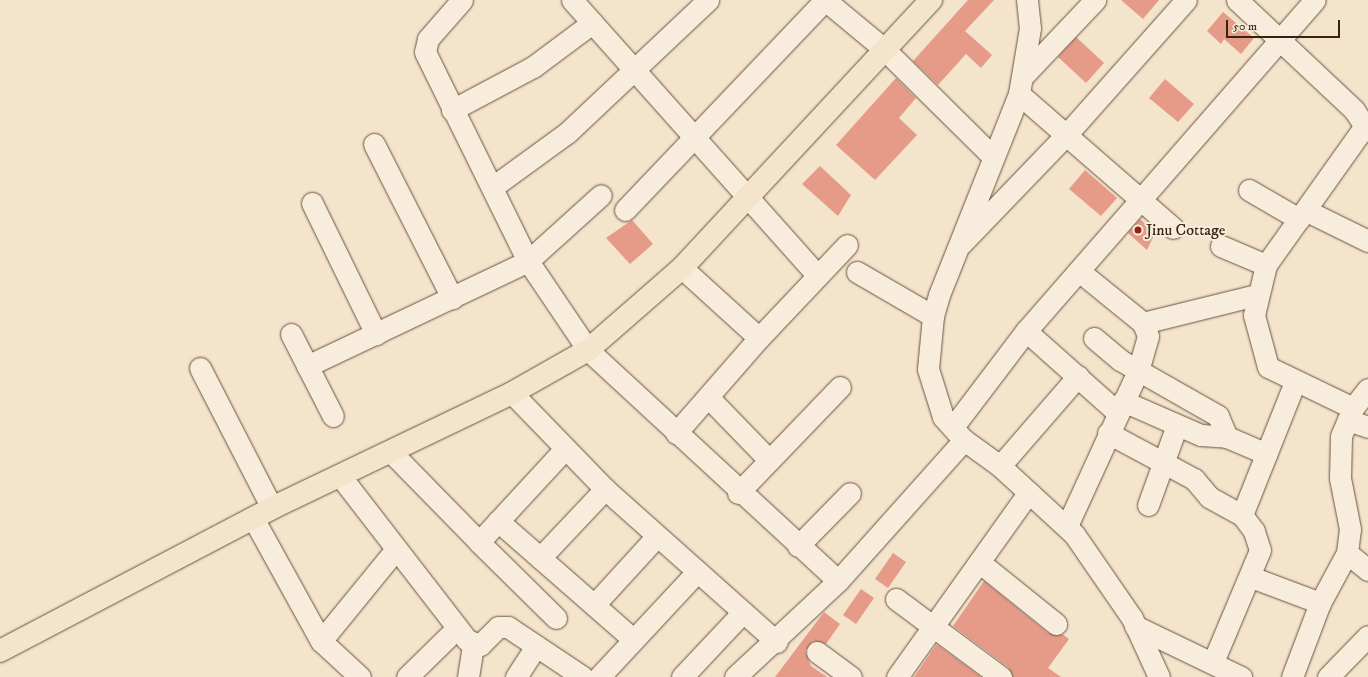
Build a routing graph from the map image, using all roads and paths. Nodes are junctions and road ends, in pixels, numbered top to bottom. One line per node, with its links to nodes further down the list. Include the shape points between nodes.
1 (462, 0): 15 (street, via 428,39 425,52)
2 (708, 0): 13 (street)
3 (825, 0): 12 (street); 18 (street)
4 (931, 0): 12 (main road)
5 (1027, 0): 14 (street, via 1030,28)
6 (1095, 0): 14 (street)
7 (1186, 0): 17 (street)
8 (1237, 0): 11 (street)
9 (1315, 0): 11 (street)
10 (586, 9): 13 (street); 15 (street, via 533,67)
11 (1283, 41): 16 (street, via 1354,110); 25 (street)
12 (884, 50): 20 (street); 24 (main road)
13 (636, 69): 18 (street); 21 (street, via 567,133)
14 (1021, 85): 17 (street); 20 (street)
15 (452, 110): 21 (street)
16 (1366, 129): 28 (street)
17 (1067, 134): 25 (street); 33 (street)
18 (697, 138): 24 (street); 27 (street)
19 (374, 144): 41 (street)
20 (993, 157): 33 (street)
21 (494, 186): 34 (street)
22 (1249, 190): 28 (street)
23 (601, 195): 34 (street)
24 (749, 197): 36 (main road); 39 (street)
25 (1139, 202): 29 (street); 37 (street)
26 (312, 203): 46 (street)
27 (625, 210)
28 (1303, 215): 30 (street); 35 (street)
29 (1173, 228)
30 (1368, 241)
31 (847, 245): 39 (street)
32 (1222, 246): 35 (street)
33 (954, 252): 42 (street)
34 (528, 261): 41 (street); 49 (street)
35 (1266, 265): 40 (street)
36 (682, 268): 47 (street); 49 (main road)
37 (1079, 271): 43 (street); 44 (street)
38 (857, 272): 42 (street)
39 (817, 274): 47 (street)
40 (1256, 295): 43 (street); 54 (street, via 1254,315 1268,367)
41 (452, 298): 46 (street)
42 (933, 316): 66 (street, via 928,369 943,416)
43 (1143, 323): 52 (street, via 1148,336 1147,348)
44 (1026, 331): 53 (street); 66 (street)
45 (292, 334): 50 (street)
46 (376, 334): 50 (street)
47 (759, 338): 58 (street)
48 (1094, 338): 52 (street)
49 (588, 350): 57 (main road); 64 (street)
50 (307, 366): 61 (street)
51 (200, 368): 80 (street)
52 (1138, 371): 59 (street); 67 (street, via 1218,416)
53 (1078, 376): 59 (street); 73 (street)
54 (1295, 382): 60 (street); 70 (street)
55 (840, 387): 71 (street)
56 (1368, 389): 60 (street)
57 (512, 393): 68 (street); 69 (main road)
58 (709, 398): 64 (street); 71 (street)
59 (1120, 406): 62 (street); 65 (street)
60 (1350, 414): 63 (street); 88 (street, via 1338,459 1350,528)
61 (333, 416)
62 (1177, 425): 67 (street, via 1201,435); 72 (street)
63 (1368, 427)
64 (676, 433): 77 (street)
65 (1108, 433): 72 (street); 83 (street)
66 (959, 434): 73 (street); 94 (street)
67 (1227, 437): 70 (street)
68 (564, 450): 75 (street); 82 (street)
69 (391, 452): 74 (main road); 85 (street)
70 (1267, 454): 81 (street)
71 (769, 460): 77 (street)
72 (1164, 462): 79 (street); 81 (street, via 1194,479 1209,497)
73 (1000, 466): 76 (street)
74 (341, 477): 80 (main road); 87 (street)
75 (605, 489): 84 (street); 89 (street)
76 (1029, 492): 83 (street); 90 (street)
77 (738, 493): 86 (street)
78 (850, 493): 86 (street)
79 (1148, 505)
80 (262, 513): 106 (street); 110 (main road)
81 (1242, 515): 93 (street, via 1254,531 1260,550)
82 (498, 521): 85 (street); 89 (street)
83 (1067, 526): 102 (street)
84 (657, 536): 92 (street); 97 (street)
85 (479, 542): 99 (street)
86 (798, 546): 94 (street)
87 (396, 549): 103 (street); 106 (street)
88 (1347, 553): 91 (street); 96 (street)
89 (540, 558): 97 (street)
90 (979, 562): 100 (street); 101 (street)
91 (1368, 570)
92 (697, 572): 98 (street); 105 (street)
93 (1251, 577): 96 (street); 112 (street)
94 (838, 581): 107 (street)
95 (896, 599): 101 (street)
96 (1320, 603): 127 (street)
97 (594, 605): 105 (street)
98 (743, 612): 107 (street); 120 (street)
99 (556, 618)
100 (1056, 624)
101 (932, 626): 123 (street); 124 (street)
102 (1135, 626): 112 (street); 125 (street)
103 (456, 629): 108 (street); 115 (street)
104 (1367, 638): 113 (street)
105 (633, 639): 119 (street)
106 (321, 641): 114 (street)
107 (777, 642): 121 (street)
108 (473, 644): 109 (street, via 480,645 504,626); 116 (street)
109 (536, 646): 117 (street); 118 (street)
110 (0, 651)
111 (817, 652): 122 (street)
112 (1213, 662): 126 (street)
113 (1331, 676)
114 (360, 677)
115 (407, 677)
116 (468, 677)
117 (516, 677)
118 (583, 677)
119 (599, 677)
120 (682, 677)
121 (735, 677)
122 (851, 677)
123 (897, 677)
124 (1001, 677)
125 (1159, 677)
126 (1240, 677)
127 (1292, 677)

